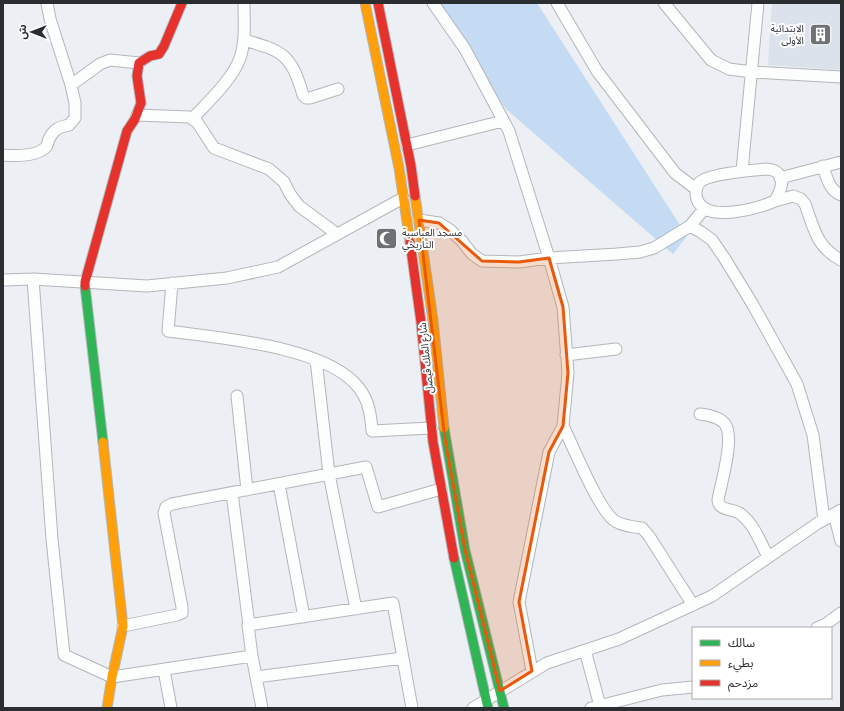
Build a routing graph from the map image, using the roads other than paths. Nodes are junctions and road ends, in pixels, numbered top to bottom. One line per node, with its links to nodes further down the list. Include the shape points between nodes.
1 (47, 3): 14 (street)
2 (182, 3): 11 (street, via 164,46 158,54)
3 (244, 3): 10 (street)
4 (365, 3): 27 (street)
5 (378, 3): 19 (street, شارع الملك فيصل)
6 (433, 3): 18 (street, via 465,49)
7 (557, 3): 25 (street, via 597,71 675,173)
8 (664, 3): 12 (street, via 711,60 729,69)
9 (758, 3): 12 (street)
10 (244, 40): 15 (street, via 272,48 285,57 292,67 302,95 306,98); 17 (street, via 240,59 227,82)
11 (139, 63): 14 (street, via 110,60 100,64); 16 (street, via 137,76 141,103)
12 (752, 72): 13 (street); 23 (street)
13 (841, 77)
14 (71, 85): 20 (street, via 75,103 74,118 69,125 53,131 46,147 39,151 21,157)
15 (338, 89)
16 (137, 115): 17 (street); 37 (street, via 127,131)
17 (192, 119): 32 (street, via 197,122 214,148 269,169 284,182 299,206)
18 (503, 121): 19 (street); 33 (street, via 509,131)
19 (407, 145): 30 (street, شارع الملك فيصل)
20 (3, 155)
21 (841, 162): 22 (street)
22 (823, 166): 24 (street); 26 (street, via 829,184)
23 (742, 171): 24 (street, via 766,169 775,171); 25 (street, via 712,176 700,181)
24 (780, 178): 28 (street, via 782,186)
25 (696, 189): 29 (street, via 697,200)
26 (841, 195)
27 (403, 198): 32 (street); 45 (street, via 421,322)
28 (775, 200): 29 (street, via 765,205 724,213); 34 (street, via 793,196 801,198 821,245)
29 (704, 209): 31 (street)
30 (419, 220): 33 (street, via 439,223 450,230 482,261 519,262); 70 (street, شارع الملك فيصل, via 433,320 445,440 465,550)
31 (690, 226): 33 (street, via 654,248 640,252); 52 (street, via 712,240 725,259 797,384 812,435)
32 (337, 234): 38 (street, via 278,267 227,278)
33 (549, 258): 40 (street, via 563,307)
34 (841, 260)
35 (33, 279): 36 (street); 37 (street); 67 (street, via 52,539 64,655)
36 (3, 280)
37 (84, 282): 38 (street, via 147,286); 60 (street)
38 (172, 283): 41 (street, via 168,331 266,345)
39 (616, 349): 40 (street)
40 (566, 355): 44 (street, via 568,373)
41 (316, 360): 45 (street, via 347,375 360,388 370,413 372,431); 46 (street)
42 (237, 396): 49 (street)
43 (700, 414): 54 (street, via 721,420 726,425 728,452 718,504 720,507 738,511 745,517)
44 (564, 426): 55 (street, via 604,509 614,521 642,528); 66 (street, via 549,452 519,602)
45 (431, 428): 48 (street)
46 (329, 474): 47 (street); 48 (street, via 366,467 378,507); 56 (street)
47 (279, 484): 49 (street); 58 (street)
48 (441, 489): 71 (street)
49 (247, 490): 50 (street)
50 (232, 493): 59 (street); 60 (street, via 166,507 164,513 182,613)
51 (838, 512): 52 (street); 53 (street)
52 (824, 520): 54 (street)
53 (841, 541)
54 (768, 557): 55 (street, via 712,596)
55 (693, 604): 62 (street, via 619,639)
56 (356, 608): 58 (street); 64 (street, via 393,603)
57 (841, 613): 61 (street)
58 (304, 617): 59 (street)
59 (249, 625): 63 (street)
60 (123, 626): 67 (street)
61 (818, 627)
62 (585, 650): 66 (street); 72 (street)
63 (252, 656): 65 (street); 68 (street)
64 (403, 658): 68 (street); 76 (street)
65 (164, 670): 67 (street); 74 (street)
66 (532, 671): 70 (street)
67 (112, 677): 73 (street)
68 (256, 677): 75 (street)
69 (692, 687): 72 (street, via 662,690)
70 (500, 691): 71 (street); 78 (street, شارع الملك فيصل)
71 (487, 704): 77 (street)
72 (596, 707)
73 (107, 708)
74 (171, 708)
75 (262, 708)
76 (412, 708)
77 (473, 708)
78 (504, 708)

